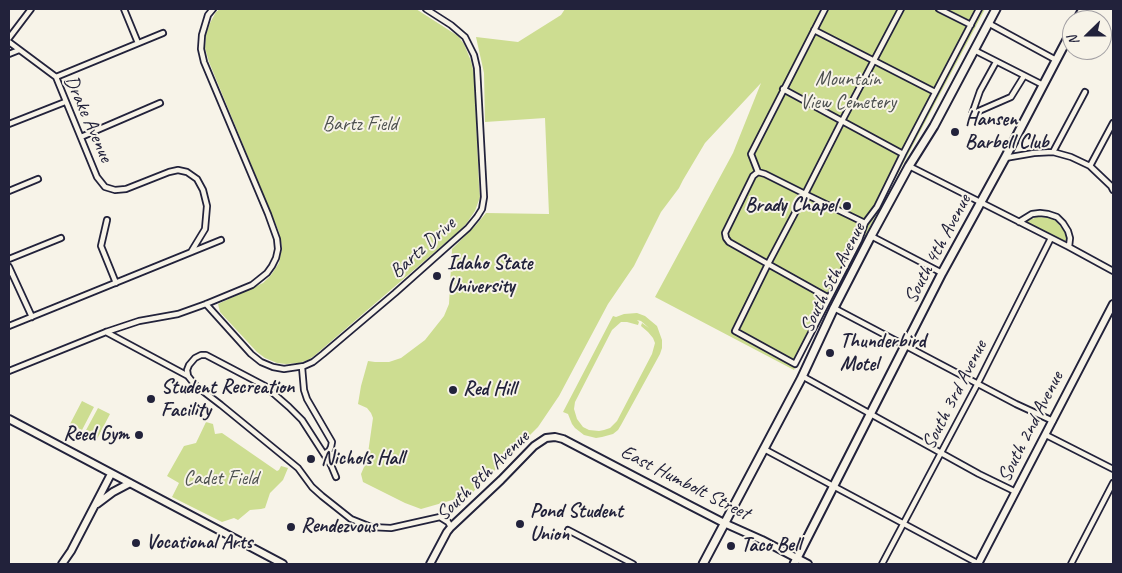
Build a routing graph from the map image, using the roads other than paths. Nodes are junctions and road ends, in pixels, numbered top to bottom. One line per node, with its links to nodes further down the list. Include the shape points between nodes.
1 (31, 9): 14 (street)
2 (124, 9): 15 (street)
3 (213, 9): 62 (street, via 202,35 204,62 268,214 278,249 272,266 261,280)
4 (426, 9): 69 (street, Bartz Drive, via 465,38 474,55 479,80 482,209 448,247 323,354)
5 (825, 9): 12 (street)
6 (901, 9): 20 (street)
7 (939, 9): 11 (street)
8 (979, 9): 11 (street)
9 (996, 9): 10 (main road, South 5th Avenue)
10 (988, 23): 18 (main road, South 5th Avenue); 21 (street)
11 (971, 24): 27 (street)
12 (814, 30): 20 (street); 26 (street)
13 (163, 33): 15 (street)
14 (9, 40): 17 (street, Drake Avenue)
15 (138, 43): 24 (street)
16 (1062, 49): 21 (main road, South 4th Avenue)
17 (19, 50): 19 (street); 24 (street, Drake Avenue)
18 (974, 50): 22 (street); 38 (main road, South 5th Avenue)
19 (9, 54)
20 (874, 60): 27 (street); 31 (street)
21 (1056, 60): 25 (main road, South 4th Avenue)
22 (996, 62): 23 (street); 23 (street, via 980,90 972,114 1011,97)
23 (1024, 76): 25 (street)
24 (56, 77): 29 (street, Drake Avenue)
25 (1042, 85): 37 (main road, South 4th Avenue)
26 (783, 90): 31 (street); 40 (street, via 751,154)
27 (936, 92): 36 (street)
28 (1085, 92): 35 (street)
29 (65, 102): 33 (street); 34 (street, Drake Avenue)
30 (160, 103): 34 (street)
31 (842, 121): 36 (street); 44 (street)
32 (1113, 123): 39 (street)
33 (9, 124)
34 (81, 137): 54 (street, Drake Avenue, via 97,177 105,187 126,189 178,170 188,172 196,179 207,206 205,228)
35 (1053, 152): 37 (street); 39 (street)
36 (903, 154): 48 (street, via 877,207)
37 (1005, 158): 45 (main road, South 4th Avenue)
38 (909, 166): 45 (street); 49 (main road, South 5th Avenue)
39 (1090, 166): 42 (street)
40 (758, 172): 44 (street); 56 (street, via 725,233 729,242)
41 (38, 179): 43 (street)
42 (1113, 190)
43 (9, 191)
44 (805, 194): 48 (street); 56 (street)
45 (982, 202): 47 (street); 59 (main road, South 4th Avenue)
46 (107, 220): 60 (street, via 101,246)
47 (1019, 222): 51 (street); 53 (street, via 1040,213 1057,218 1068,231)
48 (865, 223): 61 (street)
49 (871, 236): 59 (street); 63 (main road, South 5th Avenue)
50 (62, 238): 55 (street)
51 (1051, 238): 53 (street); 73 (street, South 3rd Avenue)
52 (221, 240): 54 (street)
53 (1069, 247): 58 (street)
54 (191, 252): 60 (street)
55 (9, 259)
56 (768, 264): 61 (street); 61 (street, via 735,331 795,364)
57 (9, 267): 65 (street)
58 (1113, 271)
59 (942, 273): 68 (main road, South 4th Avenue)
60 (116, 283): 65 (street)
61 (829, 298)
62 (206, 304): 67 (street); 69 (street, via 261,362 284,369)
63 (834, 308): 68 (street); 72 (main road, South 5th Avenue)
64 (1112, 308): 76 (street, South 2nd Avenue)
65 (32, 317): 66 (street)
66 (9, 326)
67 (106, 332): 70 (street); 71 (street)
68 (906, 345): 73 (street); 74 (main road, South 4th Avenue)
69 (302, 367): 81 (street, via 307,398 332,442)
70 (9, 371)
71 (188, 376): 81 (street, via 189,365 195,358 206,355 265,386 290,406); 92 (street, via 298,468 312,487 352,519 372,527 391,528 440,517)
72 (802, 376): 74 (street); 79 (main road, South 5th Avenue)
73 (978, 383): 76 (street); 80 (street, South 3rd Avenue)
74 (870, 414): 80 (street); 87 (main road, South 4th Avenue)
75 (9, 419): 83 (street)
76 (1053, 420): 77 (street, South 2nd Avenue)
77 (1046, 435): 82 (street); 88 (street, South 2nd Avenue)
78 (546, 438): 90 (street, East Humbolt Street, via 563,438); 92 (street, South 8th Avenue)
79 (764, 449): 87 (street); 90 (main road, South 5th Avenue)
80 (942, 453): 88 (street); 91 (street, South 3rd Avenue)
81 (324, 454): 84 (street)
82 (1113, 470)
83 (111, 474): 85 (street); 89 (street)
84 (336, 477)
85 (130, 483): 89 (street); 96 (street)
86 (1113, 483): 103 (street)
87 (834, 486): 91 (street); 94 (main road, South 4th Avenue)
88 (1016, 492): 102 (street, South 2nd Avenue)
89 (94, 506): 95 (street)
90 (724, 523): 94 (street, East Humbolt Street, via 762,540); 99 (main road, South 5th Avenue)
91 (904, 524): 101 (street, South 3rd Avenue); 102 (street)
92 (451, 528): 97 (street, South 8th Avenue)
93 (568, 530): 98 (street)
94 (796, 561): 100 (street, East Humbolt Street)
95 (65, 563)
96 (283, 564)
97 (430, 564)
98 (633, 564)
99 (703, 564)
100 (808, 564)
101 (882, 564)
102 (979, 564)
103 (1071, 564)

